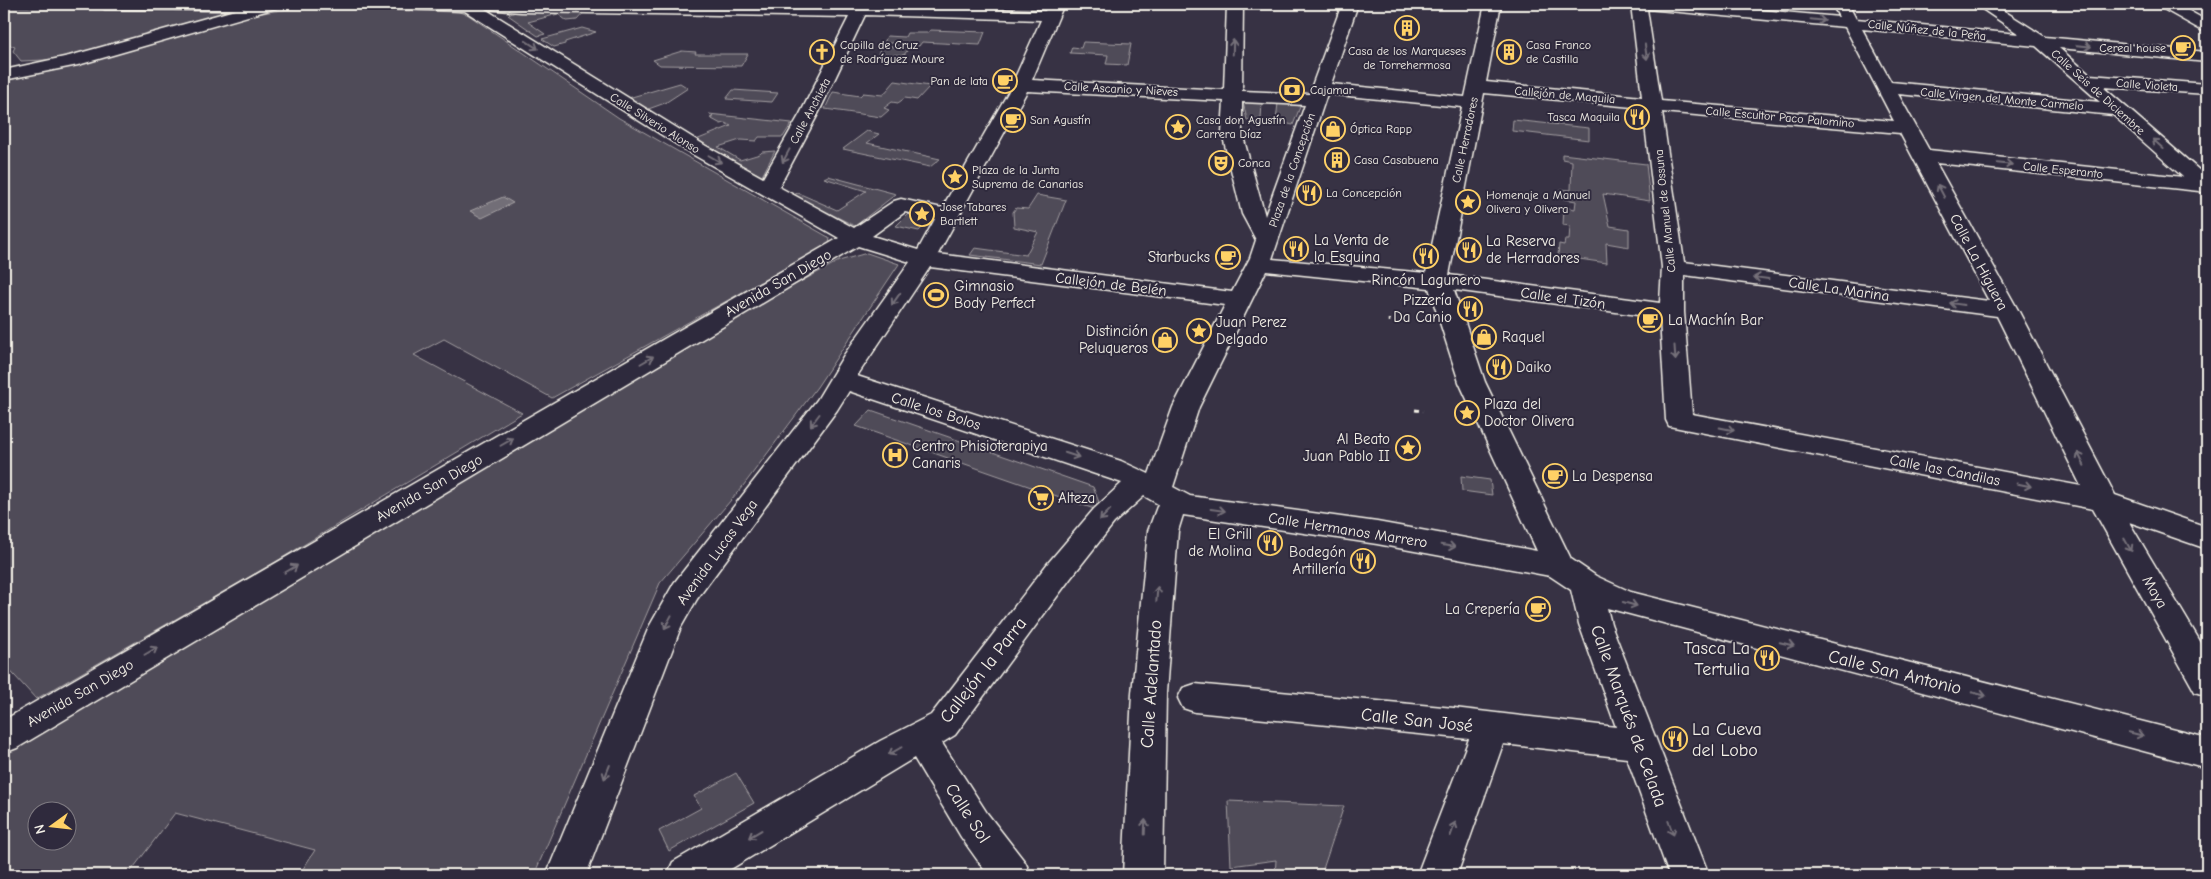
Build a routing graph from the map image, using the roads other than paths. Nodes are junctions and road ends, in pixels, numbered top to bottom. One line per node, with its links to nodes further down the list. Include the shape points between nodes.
1 (105, 4): 11 (street)
2 (273, 4): 11 (street)
3 (419, 4): 13 (street, Calle Silverio Alonso)
4 (1235, 4): 24 (street, one-way to 4)
5 (1350, 4): 25 (street)
6 (1492, 4): 26 (street, Calle Herradores)
7 (1639, 4): 27 (street, Calle Manuel de Ossuna, one-way to 27)
8 (1648, 4): 15 (street, Calle Núñez de la Peña, one-way to 15)
9 (1983, 4): 17 (street, Calle Seis de Diciembre)
10 (2166, 4): 16 (street)
11 (254, 6): 19 (street, via 72,61)
12 (862, 7): 13 (street); 14 (street); 34 (street, Calle Anchieta, one-way to 34)
13 (490, 9): 34 (street, Calle Silverio Alonso, one-way to 34, via 699,150)
14 (1054, 10): 21 (street, Avenida Lucas Vega)
15 (1846, 13): 17 (street, Calle Núñez de la Peña); 22 (street, Calle La Higuera)
16 (2207, 27)
17 (2042, 42): 18 (street, Calle Núñez de la Peña, one-way to 18); 20 (street, Calle Seis de Diciembre)
18 (2207, 57)
19 (5, 69)
20 (2086, 80): 23 (street, Calle Violeta); 28 (street, Calle Seis de Diciembre)
21 (1019, 88): 24 (street, Calle Ascanio y Nieves); 35 (street, Avenida Lucas Vega)
22 (1886, 88): 28 (street, Calle Virgen del Monte Carmelo); 29 (street, Calle La Higuera)
23 (2204, 92)
24 (1228, 93): 25 (street, Plaza de la Concepción); 37 (street, Plaza de la Concepción, via 1232,133 1253,214)
25 (1319, 94): 26 (street, Callejón de Maquila); 37 (street, Plaza de la Concepción)
26 (1474, 95): 27 (street, Callejón de Maquila); 41 (street, Calle Herradores)
27 (1653, 105): 29 (street, Calle Escultor Paco Palomino); 40 (street, Calle Manuel de Ossuna)
28 (2120, 110): 31 (street, Calle Seis de Diciembre, one-way to 28)
29 (1907, 128): 30 (street, Calle La Higuera)
30 (1921, 155): 33 (street, Calle Esperanto, one-way to 33); 43 (street, Calle La Higuera, one-way to 30)
31 (2174, 160): 32 (street); 33 (street, Calle Seis de Diciembre)
32 (2207, 162)
33 (2206, 187)
34 (767, 190): 36 (street, Calle Silverio Alonso)
35 (948, 216): 36 (street, Avenida San Diego, via 901,205); 38 (street, Avenida Lucas Vega)
36 (850, 236): 38 (street, Callejón de Belén); 53 (street, Avenida San Diego, one-way to 36)
37 (1267, 240): 39 (street, Plaza de la Concepción)
38 (924, 259): 42 (street, Callejón de Belén); 45 (street, Avenida Lucas Vega, one-way to 45)
39 (1270, 265): 41 (street); 42 (street, Plaza de la Concepción)
40 (1673, 267): 43 (street, Calle La Marina, one-way to 40); 44 (street, Calle Manuel de Ossuna)
41 (1444, 280): 44 (street, Calle el Tizón); 50 (street, via 1472,382)
42 (1240, 300): 47 (street, Plaza de la Concepción, via 1186,407)
43 (2006, 310): 48 (street, Calle La Higuera, one-way to 43)
44 (1672, 312): 46 (street, Calle Manuel de Ossuna, one-way to 46)
45 (843, 380): 47 (street, Calle los Bolos, one-way to 47, via 1111,468); 58 (street, Avenida Lucas Vega, one-way to 58, via 685,591 665,627)
46 (1679, 420): 48 (street, Calle las Candilas, one-way to 48)
47 (1161, 493): 50 (street, Calle Hermanos Marrero, one-way to 50); 59 (street, Callejón la Parra, one-way to 59, via 1104,516 943,725); 61 (street, Calle Adelantado, one-way to 47, via 1149,693 1163,531 1170,508)
48 (2104, 502): 49 (street, Calle las Candilas); 51 (street, Maya, one-way to 51)
49 (2207, 538)
50 (1572, 575): 55 (street, Calle Marqués de Celada, via 1595,624); 57 (street, Calle San Antonio, one-way to 57, via 1623,602)
51 (2207, 682)
52 (1195, 698): 54 (street, Calle San José)
53 (8, 728)
54 (1490, 728): 55 (street, Calle San José); 62 (street, one-way to 54)
55 (1639, 744): 63 (street, Calle Marqués de Celada, one-way to 63)
56 (927, 750): 60 (street, Calle Sol, via 974,825)
57 (2207, 753)
58 (566, 875)
59 (687, 875)
60 (1011, 875)
61 (1143, 875)
62 (1437, 875)
63 (1689, 875)

